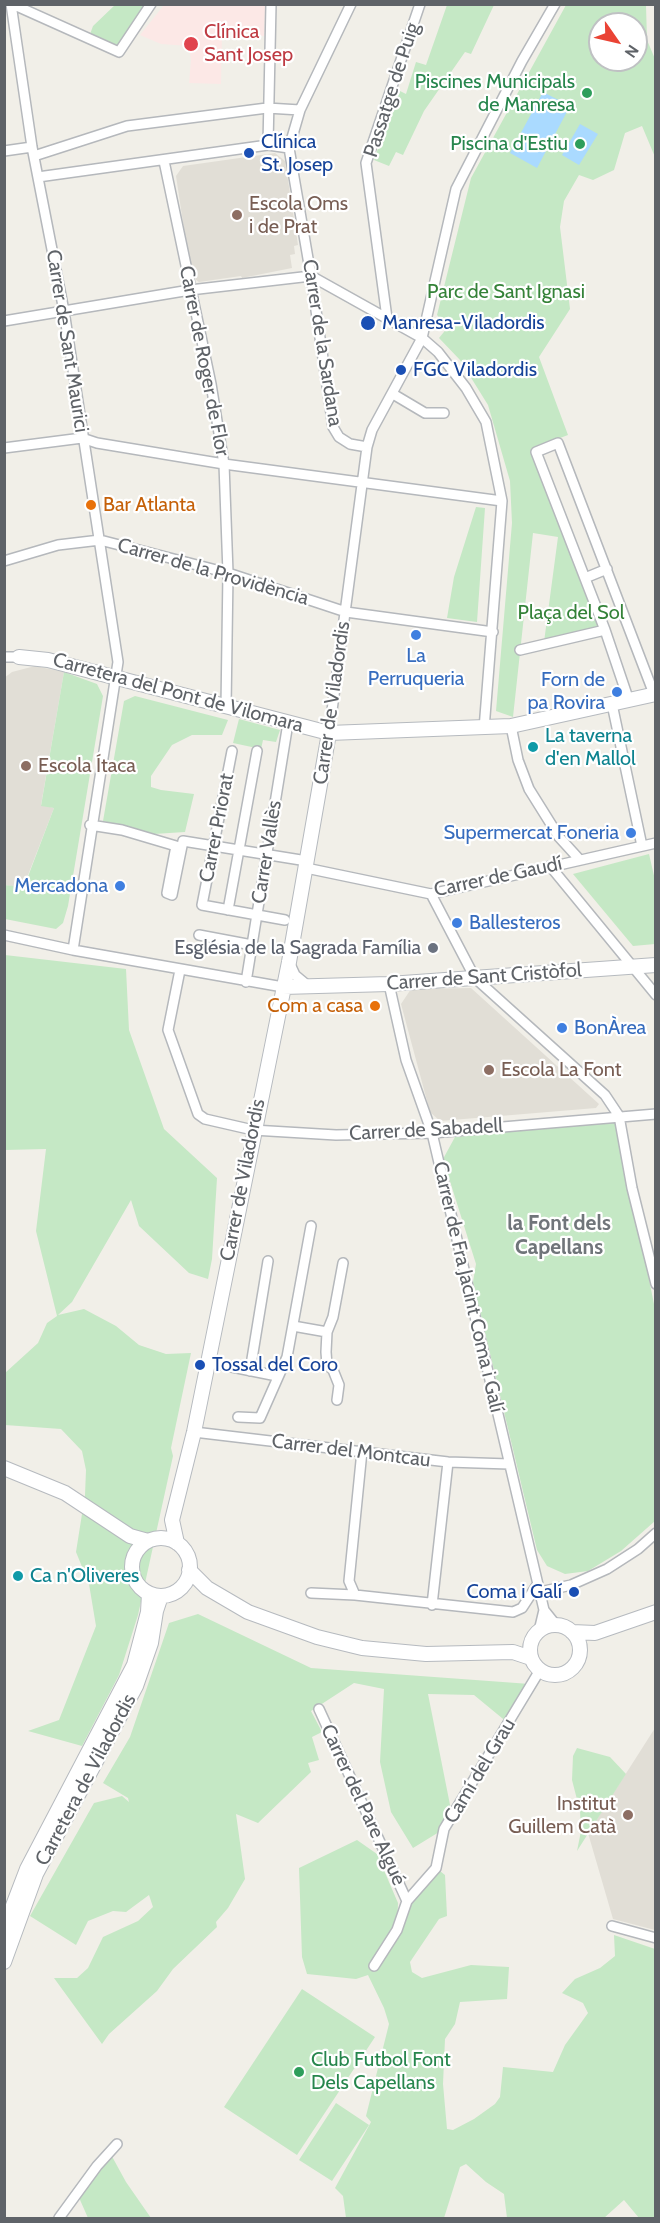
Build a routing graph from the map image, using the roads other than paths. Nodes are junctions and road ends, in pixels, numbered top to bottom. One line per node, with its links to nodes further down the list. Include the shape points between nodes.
1 (11, 4): 2 (street, via 119,52); 12 (street, Carrer de Sant Maurici)
2 (151, 4)
3 (271, 4): 7 (street)
4 (351, 4): 8 (street)
5 (420, 4): 18 (street, Passatge de Puig, via 366,163)
6 (555, 4): 20 (street, Carrer de Viladordis, via 456,189)
7 (267, 108): 8 (street); 9 (street); 12 (street, via 127,126)
8 (300, 110): 10 (street)
9 (268, 145): 10 (street); 13 (street)
10 (289, 148): 15 (street, Carrer de la Sardana)
11 (4, 151): 12 (street)
12 (33, 151): 14 (street, Carrer de Sant Maurici)
13 (164, 161): 14 (street); 16 (street, Carrer de Roger de Flor)
14 (38, 177): 17 (street, Carrer de Sant Maurici)
15 (311, 276): 16 (street); 18 (street); 24 (street, Carrer de la Sardana, via 333,427 350,444)
16 (190, 290): 17 (street); 26 (street, Carrer de Roger de Flor)
17 (64, 311): 19 (street); 23 (street, Carrer de Sant Maurici)
18 (387, 318): 20 (street)
19 (4, 321)
20 (422, 338): 21 (street, Carrer de Viladordis); 28 (street, via 466,388 486,422)
21 (393, 394): 22 (street, via 425,413); 24 (street, Carrer de Viladordis)
22 (444, 414)
23 (82, 438): 25 (street); 26 (street); 29 (street, Carrer de Sant Maurici)
24 (367, 447): 27 (street, Carrer de Viladordis)
25 (4, 448)
26 (224, 464): 27 (street); 32 (street, Carrer de Roger de Flor)
27 (362, 484): 28 (street); 34 (street, Carrer de Viladordis)
28 (502, 501): 36 (street)
29 (100, 540): 30 (street, Carrer de la Providència, via 58,545); 32 (street, Carrer de la Providència); 40 (street, Carrer de Sant Maurici, via 118,662)
30 (4, 561)
31 (607, 569): 33 (street); 33 (street, via 558,444 536,452); 41 (street)
32 (228, 573): 34 (street, Carrer de la Providència); 44 (street, Carrer de Roger de Flor)
33 (585, 578): 35 (street)
34 (346, 612): 36 (street, Carrer de la Providència); 48 (street, Carrer de Viladordis)
35 (605, 630): 37 (street); 42 (street)
36 (493, 632): 47 (street)
37 (520, 650)
38 (4, 657): 39 (street)
39 (20, 657): 40 (street, Carretera del Pont de Vilomara, via 44,658)
40 (115, 678): 44 (street, Carretera del Pont de Vilomara); 51 (street, Carrer de Sant Maurici)
41 (655, 694): 42 (street, Carretera del Pont de Vilomara)
42 (629, 701): 43 (street, Carretera del Pont de Vilomara)
43 (612, 705): 46 (street, Carretera del Pont de Vilomara); 54 (street)
44 (226, 707): 45 (street, Carretera del Pont de Vilomara)
45 (288, 723): 48 (street, Carretera del Pont de Vilomara); 56 (street, Carrer Vallès)
46 (511, 726): 47 (street, Carretera del Pont de Vilomara); 57 (street, via 529,789 559,837)
47 (484, 729): 48 (street, Carretera del Pont de Vilomara)
48 (329, 733): 58 (street, Carrer de Viladordis)
49 (231, 751): 53 (street, Carrer Priorat)
50 (256, 751): 55 (street)
51 (90, 825): 53 (street, Carrer de Gaudí, via 176,846 167,893 172,895 183,841); 67 (street, Carrer de Sant Maurici)
52 (656, 843): 54 (street, Carrer de Gaudí)
53 (213, 846): 55 (street, Carrer de Gaudí); 61 (street, Carrer Priorat, via 202,905)
54 (642, 846): 57 (street, Carrer de Gaudí)
55 (239, 850): 56 (street, Carrer de Gaudí); 61 (street)
56 (266, 855): 58 (street, Carrer de Gaudí); 62 (street, Carrer Vallès)
57 (579, 859): 59 (street, Carrer de Gaudí)
58 (306, 865): 60 (street, Carrer de Gaudí); 68 (street, Carrer de Viladordis)
59 (550, 867): 60 (street, Carrer de Gaudí); 70 (street)
60 (430, 894): 72 (street)
61 (228, 910): 62 (street)
62 (257, 915): 63 (street); 66 (street, Carrer Vallès)
63 (285, 920)
64 (4, 935): 67 (street, Carrer de Sant Cristòfol)
65 (199, 935): 66 (street)
66 (252, 945): 73 (street, Carrer Vallès)
67 (73, 950): 71 (street, Carrer de Sant Cristòfol)
68 (289, 962): 75 (street, Carrer de Viladordis); 76 (street, via 300,981)
69 (656, 965): 70 (street, Carrer de Sant Cristòfol)
70 (634, 966): 72 (street, Carrer de Sant Cristòfol); 77 (street)
71 (180, 970): 73 (street, Carrer de Sant Cristòfol); 80 (street, Carrer de Sabadell, via 168,1030 198,1114)
72 (475, 978): 74 (street, Carrer de Sant Cristòfol); 79 (street, via 606,1095)
73 (246, 982): 75 (street, Carrer de Sant Cristòfol)
74 (389, 984): 76 (street, Carrer de Sant Cristòfol); 81 (street, Carrer de Fra Jacint Coma i Galí, via 406,1060)
75 (283, 987): 76 (street, Carrer de Sant Cristòfol); 80 (street, Carrer de Viladordis)
76 (311, 988)
77 (656, 995)
78 (656, 1114): 79 (street, Carrer de Sabadell)
79 (619, 1116): 81 (street, Carrer de Sabadell); 85 (street)
80 (254, 1130): 81 (street, Carrer de Sabadell, via 336,1135); 88 (street, Carrer de Viladordis)
81 (432, 1133): 96 (street, Carrer de Fra Jacint Coma i Galí)
82 (311, 1226): 86 (street)
83 (268, 1261): 89 (street)
84 (343, 1263): 87 (street)
85 (656, 1284)
86 (293, 1326): 87 (street); 90 (street, via 287,1357)
87 (327, 1332): 91 (street, via 327,1365 339,1385)
88 (207, 1362): 89 (street); 93 (street, Carrer de Viladordis)
89 (250, 1371): 90 (street)
90 (277, 1376): 92 (street, via 260,1418)
91 (337, 1400)
92 (238, 1417)
93 (194, 1432): 94 (street, Carrer del Montcau); 98 (street)
94 (362, 1451): 95 (street, Carrer del Montcau); 110 (street, via 349,1581)
95 (448, 1462): 96 (street, Carrer del Montcau); 111 (street)
96 (509, 1464): 107 (street, Carrer de Fra Jacint Coma i Galí)
97 (4, 1468): 100 (street, via 64,1493)
98 (172, 1520): 101 (street); 102 (street)
99 (656, 1533): 107 (street, via 607,1569 571,1585)
100 (130, 1536): 101 (street); 103 (street)
101 (152, 1539): 102 (street); 103 (street)
102 (177, 1543): 104 (street, via 187,1555)
103 (135, 1552): 109 (street, via 132,1575 138,1585)
104 (189, 1570): 105 (street); 106 (street)
105 (181, 1588): 106 (street); 109 (street)
106 (207, 1588): 120 (street, via 248,1612 289,1628 362,1648 426,1654)
107 (538, 1588): 111 (street, via 522,1608 513,1612); 112 (street)
108 (311, 1593): 110 (street)
109 (155, 1595): 126 (street, Carretera de Viladordis, via 134,1665 27,1869); 128 (street, Carretera de Viladordis, via 151,1643 136,1686 36,1874)
110 (355, 1595): 111 (street)
111 (432, 1605)
112 (544, 1610): 114 (street); 115 (street)
113 (656, 1611): 117 (street)
114 (556, 1625): 115 (street); 116 (street)
115 (539, 1630): 118 (street)
116 (572, 1632): 117 (street); 119 (street)
117 (595, 1633): 119 (street)
118 (531, 1642): 120 (street); 121 (street)
119 (579, 1649): 122 (street, via 576,1661 564,1672)
120 (513, 1652): 121 (street)
121 (531, 1658): 122 (street)
122 (540, 1670): 124 (street, Camí del Grau, via 444,1829 436,1868)
123 (319, 1709): 124 (street, Carrer del Pare Algué)
124 (407, 1900): 129 (street, Camí del Grau, via 397,1930)
125 (612, 1926): 127 (street)
126 (4, 1929)
127 (656, 1938)
128 (4, 1962)
129 (374, 1966)
130 (117, 2144): 131 (street)
131 (59, 2218)

